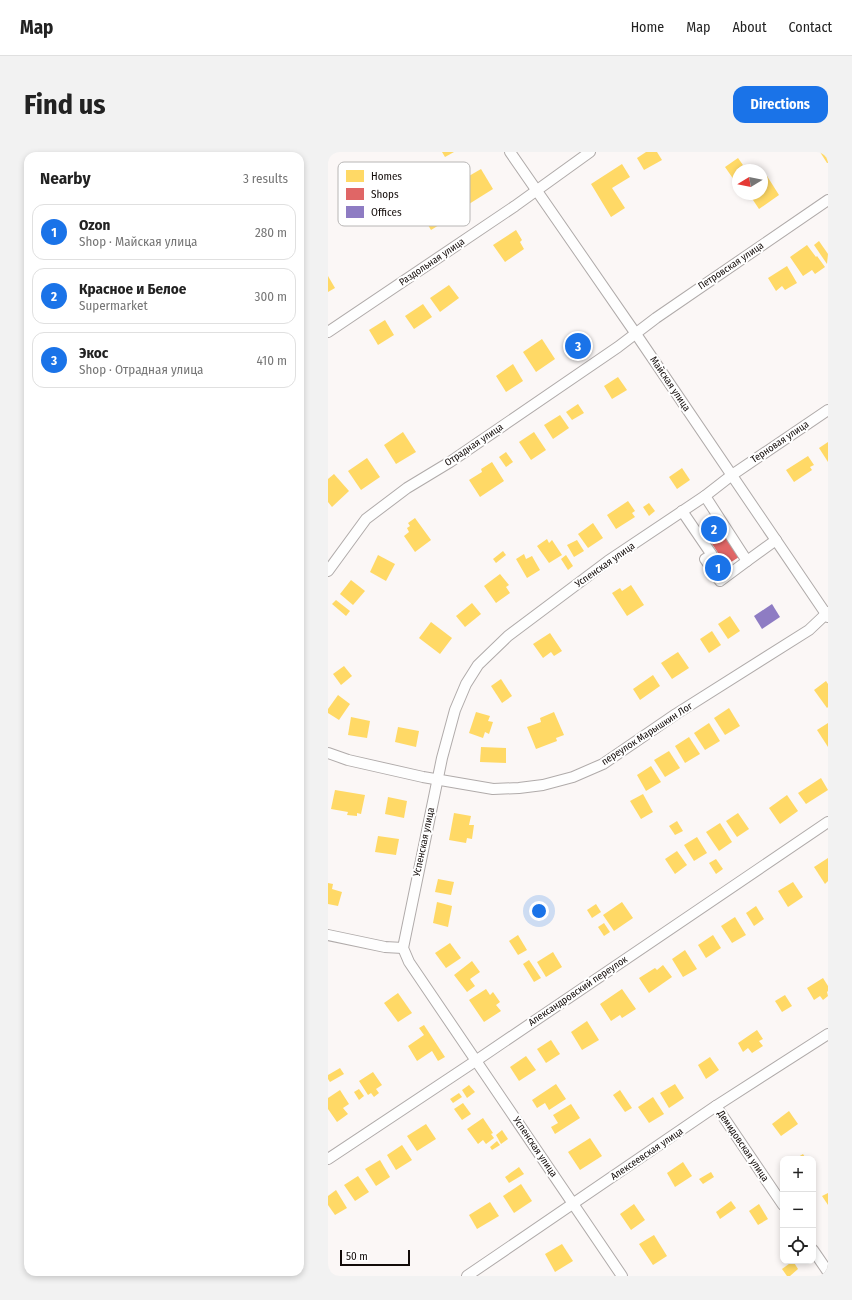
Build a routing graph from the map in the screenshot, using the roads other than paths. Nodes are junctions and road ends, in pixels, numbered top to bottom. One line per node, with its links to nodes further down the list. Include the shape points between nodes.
1 (510, 152): 3 (street, Майская улица)
2 (590, 152): 3 (street, Раздольная улица)
3 (536, 191): 5 (street, Раздольная улица); 6 (street, Майская улица)
4 (828, 200): 6 (street, Петровская улица)
5 (328, 332)
6 (636, 334): 8 (street, Майская улица); 13 (street, Отрадная улица, via 450,462 407,488 366,519)
7 (828, 410): 8 (street, Терновая улица)
8 (732, 475): 9 (street, Успенская улица); 11 (street, Майская улица)
9 (705, 496): 10 (street, Успенская улица); 12 (street)
10 (682, 511): 12 (street, via 712,555 705,559 720,581); 16 (street, Успенская улица, via 608,561 508,636 478,665 466,684 456,710)
11 (776, 540): 12 (street); 14 (street, Майская улица)
12 (747, 561)
13 (328, 571)
14 (827, 614): 16 (street, переулок Марышкин Лог, via 809,630 676,714 603,764 573,777 543,785 493,789)
15 (328, 753): 16 (street, переулок Марышкин Лог, via 348,760)
16 (438, 780): 19 (street, Успенская улица)
17 (828, 822): 21 (street, Александровский переулок)
18 (328, 935): 19 (street, via 385,947)
19 (403, 948): 21 (street, Успенская улица, via 409,962)
20 (828, 1034): 22 (street, Алексеевская улица)
21 (477, 1060): 23 (street, Александровский переулок); 25 (street, Успенская улица)
22 (716, 1106): 24 (street, Демидовская улица); 25 (street, Алексеевская улица)
23 (329, 1155)
24 (780, 1201)
25 (573, 1205): 28 (street, Алексеевская улица); 29 (street, Успенская улица)
26 (816, 1254): 27 (street)
27 (828, 1272)
28 (467, 1276)
29 (622, 1276)

